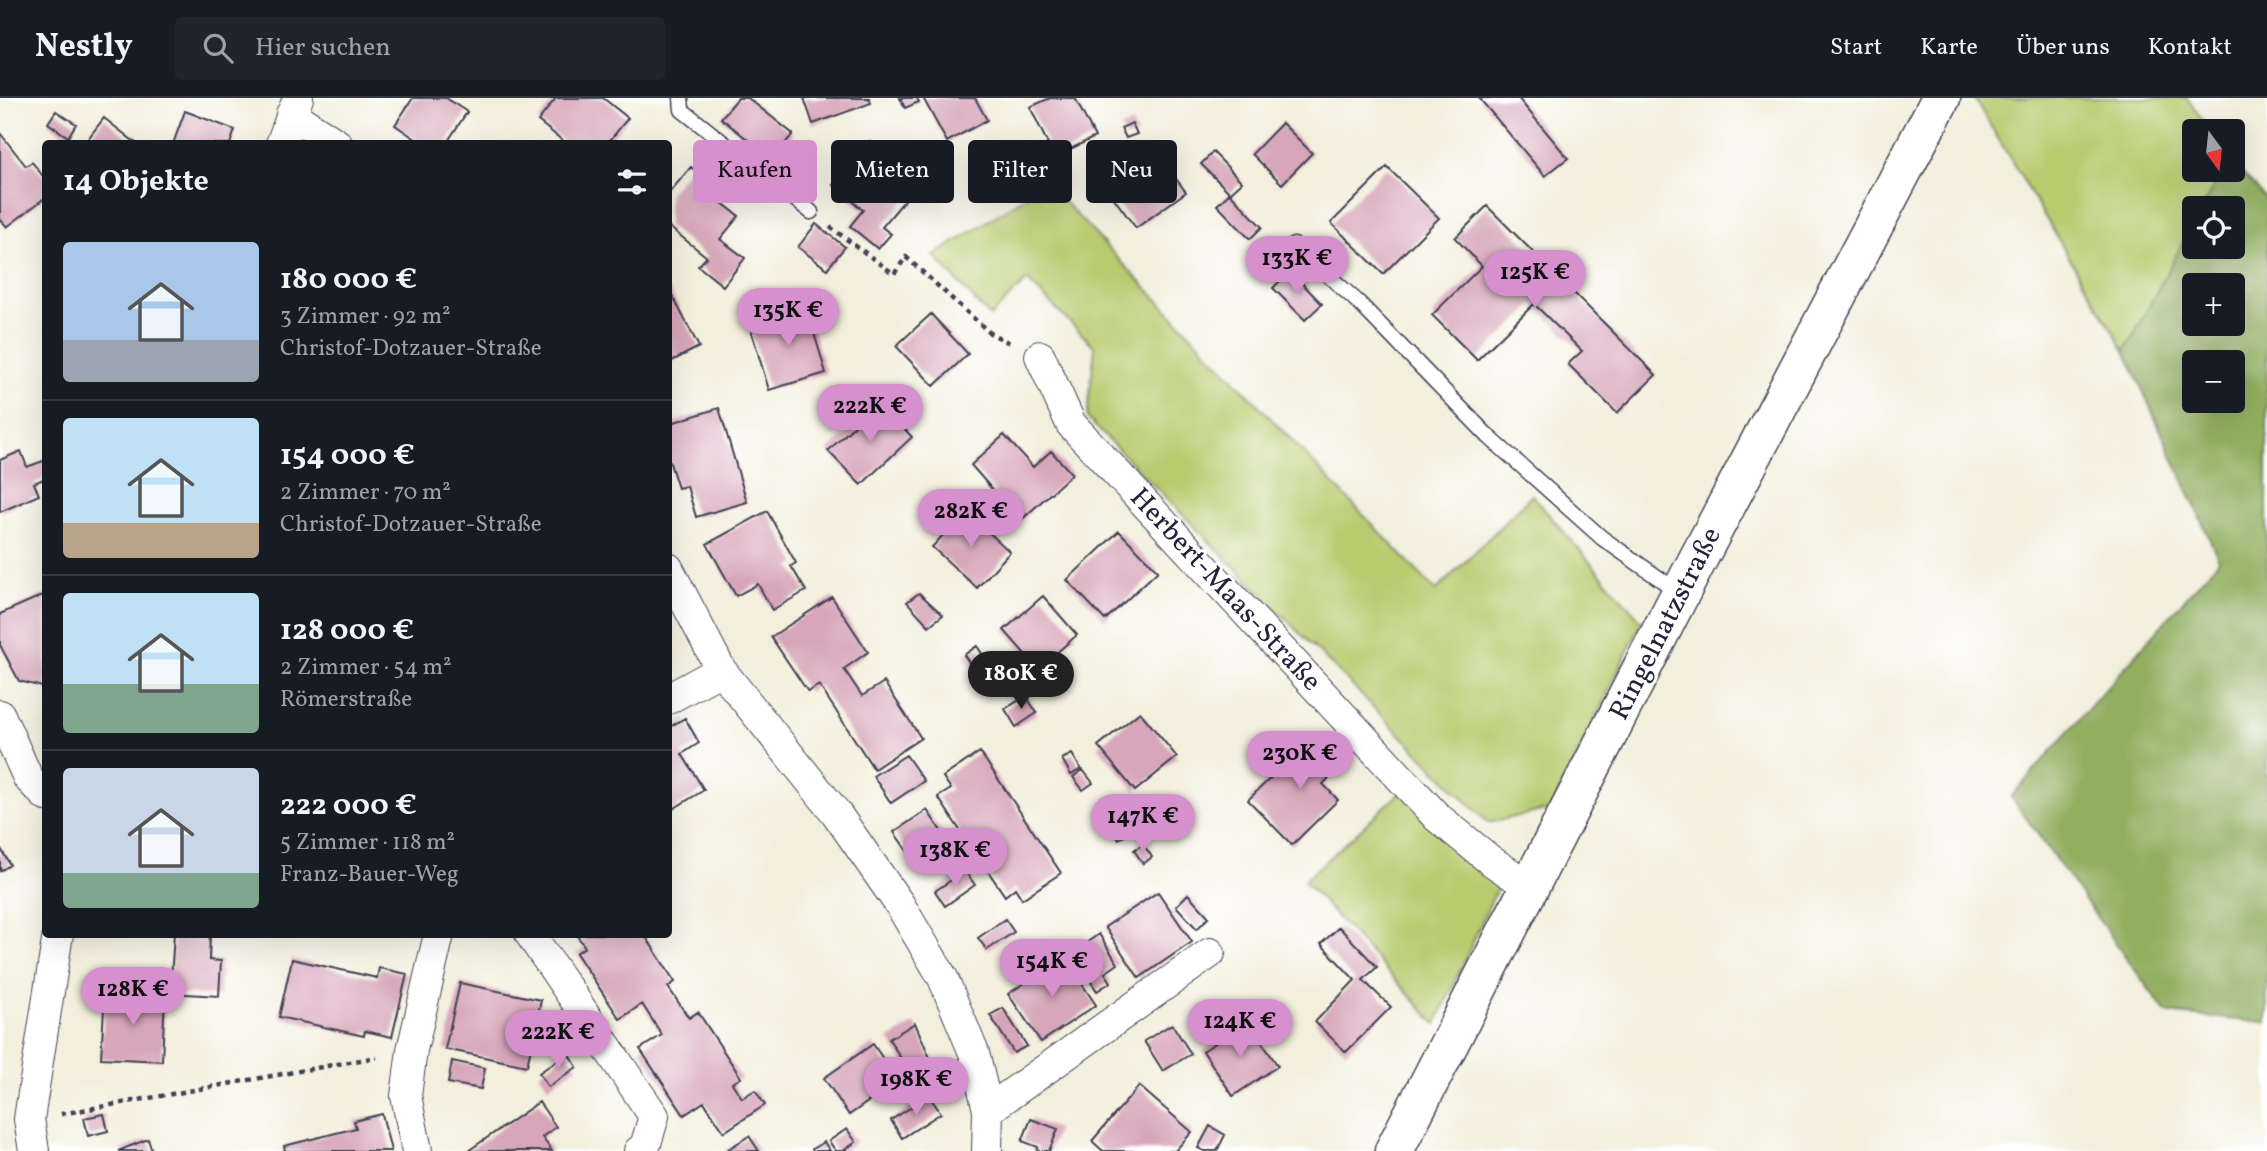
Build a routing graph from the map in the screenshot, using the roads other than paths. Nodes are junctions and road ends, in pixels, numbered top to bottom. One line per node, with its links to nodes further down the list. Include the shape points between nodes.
1 (681, 98): 6 (lane, via 682,110)
2 (1941, 98): 10 (main road, Ringelnatzstraße)
3 (295, 106): 4 (street); 5 (street)
4 (283, 140)
5 (333, 140)
6 (811, 212)
7 (1294, 245): 10 (lane, via 1359,303 1489,438 1602,538)
8 (1040, 356): 15 (street, Herbert-Maas-Straße, via 1071,424 1437,817)
9 (672, 576): 11 (street)
10 (1681, 594): 15 (main road, Ringelnatzstraße)
11 (720, 670): 12 (street); 20 (street, via 836,813 900,905 943,978 974,1053)
12 (672, 697)
13 (0, 715): 14 (street, via 28,778)
14 (42, 792)
15 (1530, 887): 25 (main road, Ringelnatzstraße)
16 (57, 938): 21 (street, via 29,1119)
17 (438, 938): 22 (street, via 406,1096)
18 (533, 938): 23 (street, via 654,1116 645,1147)
19 (1210, 953): 20 (street)
20 (988, 1110): 24 (street)
21 (33, 1151)
22 (417, 1151)
23 (639, 1151)
24 (986, 1151)
25 (1394, 1151)

